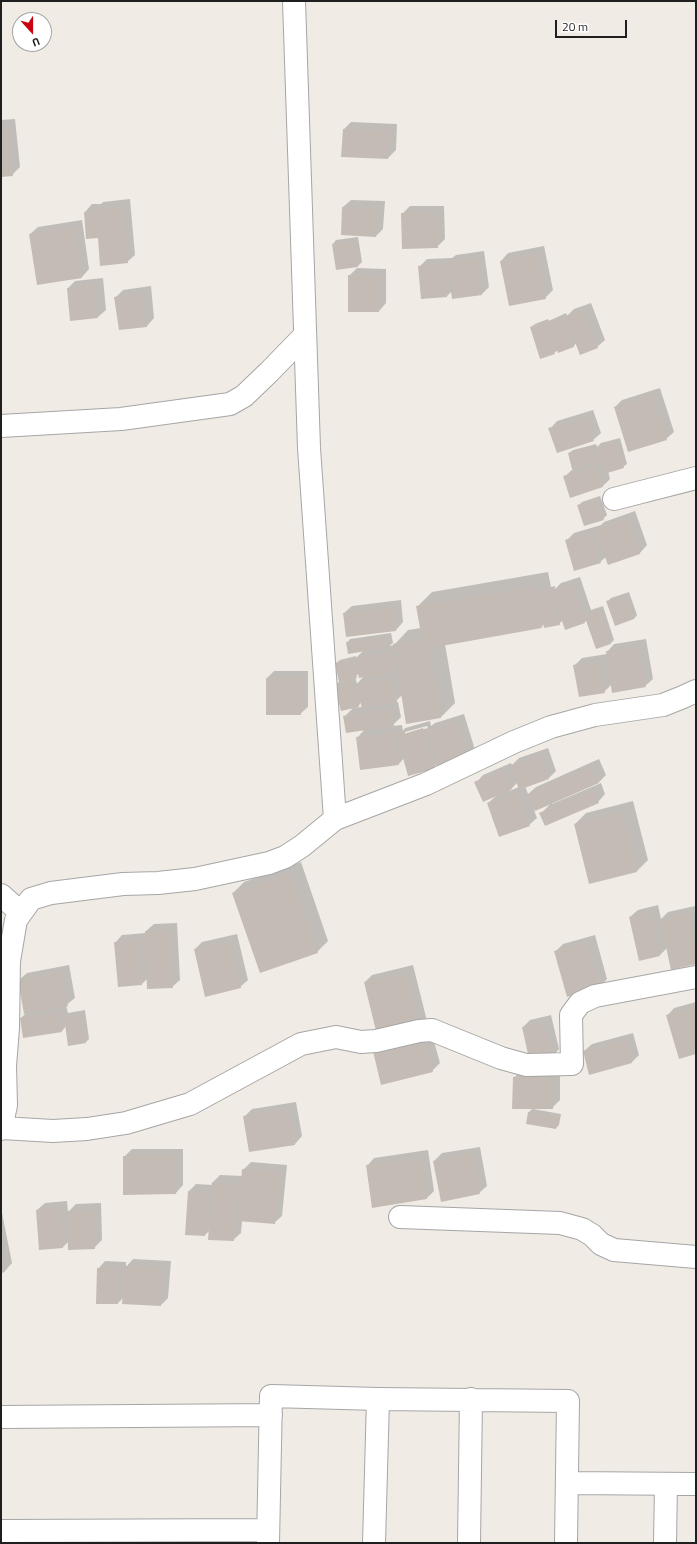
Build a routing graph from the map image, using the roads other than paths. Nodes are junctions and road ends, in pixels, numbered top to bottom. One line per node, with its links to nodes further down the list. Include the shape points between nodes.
1 (294, 1): 2 (street)
2 (305, 335): 3 (street, via 244,396 230,404 121,419); 7 (street, via 309,448)
3 (1, 426)
4 (696, 478): 5 (street)
5 (614, 499)
6 (696, 691): 7 (street, via 664,705 595,715 551,727 426,784)
7 (335, 819): 9 (street, via 302,846 269,863 195,879 51,892 31,899)
8 (1, 895): 9 (street)
9 (21, 913): 11 (street, via 16,920 9,961 6,1104)
10 (696, 977): 11 (street, via 595,996 580,1003 571,1015 572,1064 526,1065 501,1058 432,1030 376,1041 361,1042 336,1037 301,1044 190,1104 126,1123 87,1129)
11 (1, 1129)
12 (400, 1217): 13 (street, via 560,1223 582,1229 601,1244 614,1250)
13 (696, 1257)
14 (378, 1399): 15 (street); 16 (street, via 271,1396); 23 (street)
15 (471, 1399): 18 (street, via 568,1401); 24 (street)
16 (271, 1416): 17 (street); 22 (street)
17 (1, 1417)
18 (567, 1483): 19 (street); 25 (street)
19 (666, 1484): 20 (street); 26 (street)
20 (696, 1484)
21 (1, 1531): 22 (street)
22 (268, 1537)
23 (374, 1543)
24 (469, 1543)
25 (566, 1543)
26 (665, 1543)

